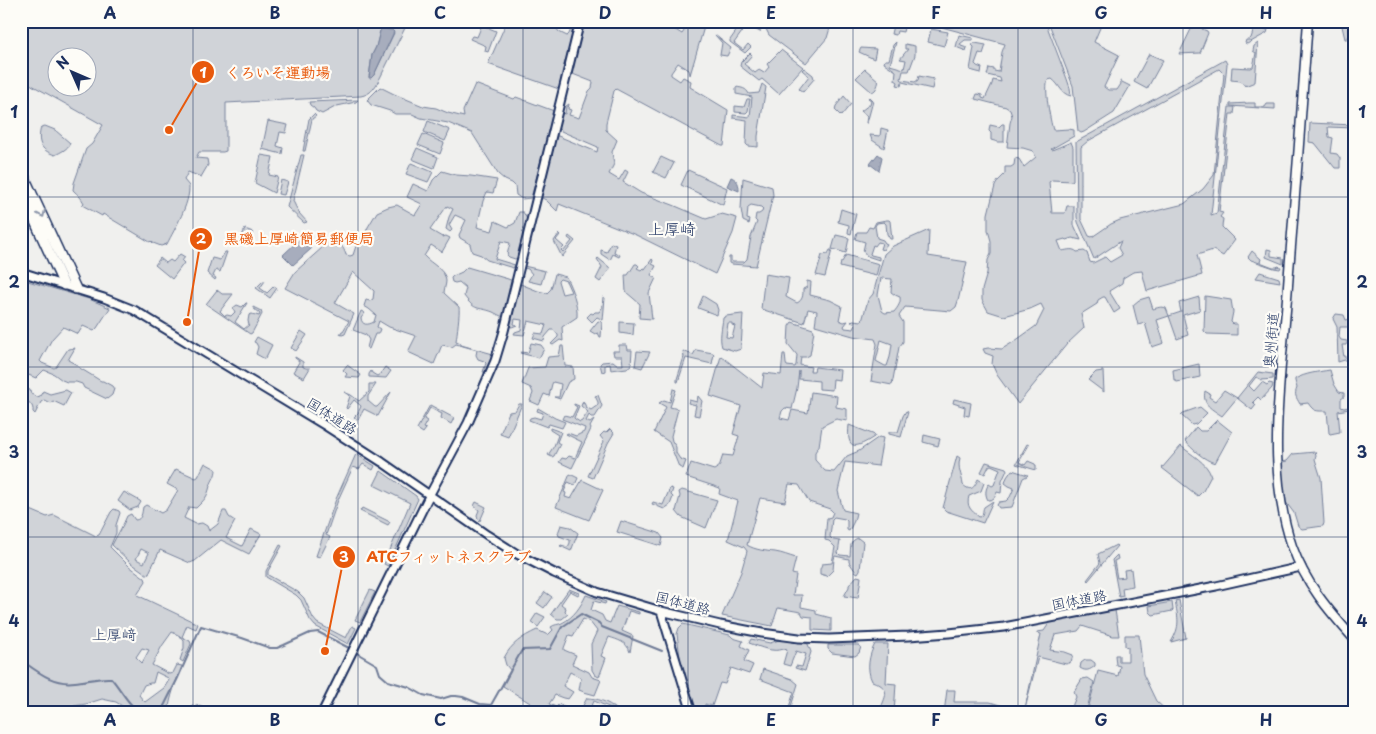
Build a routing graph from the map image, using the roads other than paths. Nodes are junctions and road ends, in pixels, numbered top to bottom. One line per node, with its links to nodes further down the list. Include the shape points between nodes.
1 (580, 21): 8 (street, via 495,360 468,423)
2 (1308, 21): 9 (main road, 奥州街道, via 1277,438 1281,507)
3 (21, 170): 7 (main road, one-way to 7)
4 (21, 191): 6 (main road)
5 (21, 272): 6 (street, 国体道路)
6 (64, 286): 7 (street, 国体道路)
7 (76, 289): 8 (street, 国体道路, via 134,310 326,426)
8 (429, 496): 10 (street, 国体道路, via 548,570 597,592); 12 (street)
9 (1301, 567): 10 (street, 国体道路, via 1004,627 949,633 799,638 762,634); 11 (main road, 奥州街道, via 1318,596)
10 (661, 611): 13 (street)
11 (1355, 640)
12 (322, 713)
13 (692, 713)

